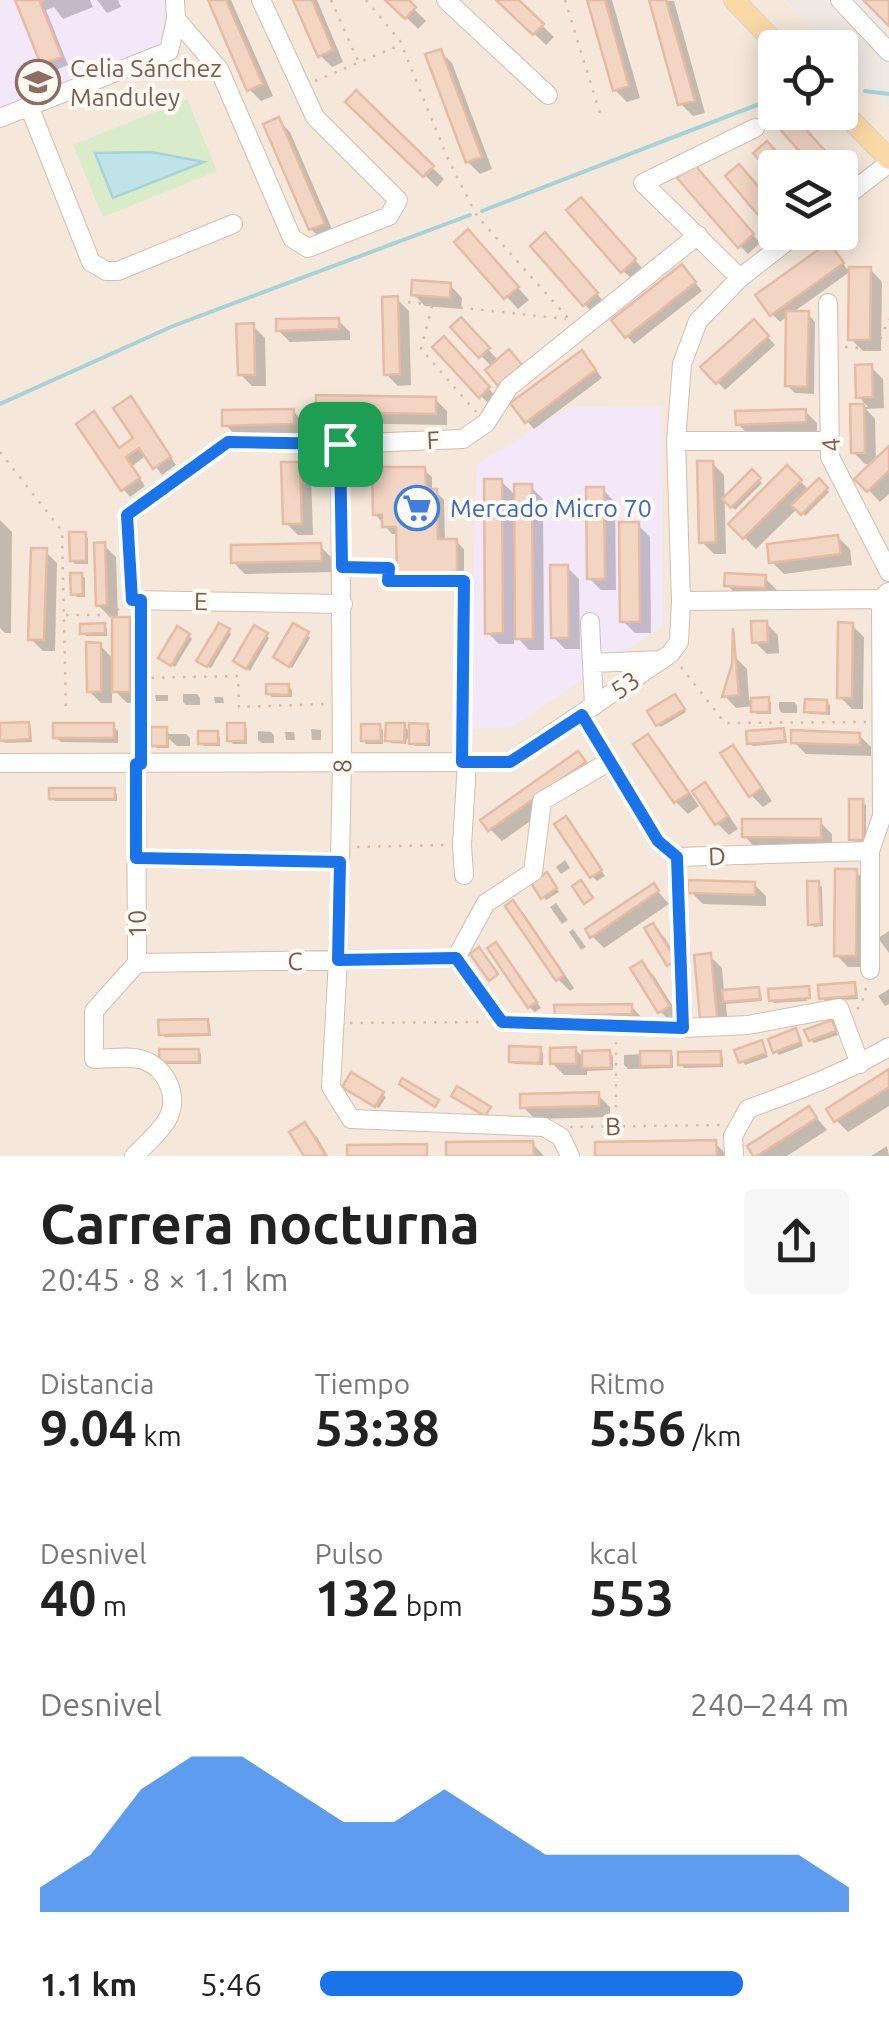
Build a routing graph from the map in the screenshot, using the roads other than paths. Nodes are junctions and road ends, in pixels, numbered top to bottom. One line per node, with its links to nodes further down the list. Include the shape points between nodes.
1 (261, 0): 5 (street, via 315,117 398,200 388,216 308,248 292,238 218,69)
2 (446, 0): 8 (street)
3 (734, 0): 6 (main road)
4 (840, 0): 7 (street)
5 (176, 9): 9 (street, via 169,51)
6 (763, 30)
7 (889, 52)
8 (548, 94)
9 (29, 106): 10 (street); 15 (street, via 90,262 118,270)
10 (0, 118)
11 (755, 128): 16 (street, via 643,183)
12 (858, 128): 13 (main road)
13 (889, 161): 14 (street)
14 (858, 186)
15 (234, 224)
16 (698, 236): 18 (street); 22 (street, F, via 508,388 486,423 463,439)
17 (776, 250): 18 (street)
18 (740, 278): 20 (street, via 698,320 682,364)
19 (828, 303): 21 (street, 4)
20 (676, 441): 21 (street); 26 (street)
21 (830, 442): 23 (street, 4, via 830,458)
22 (340, 444): 25 (street, F, via 228,442 127,515); 27 (street, 8)
23 (889, 572)
24 (885, 595): 26 (street); 29 (street)
25 (137, 600): 27 (street, E)
26 (681, 601): 30 (street, via 679,642)
27 (343, 604): 34 (street, 8)
28 (590, 622): 31 (street)
29 (885, 656): 38 (street, via 882,816)
30 (666, 657): 31 (street); 32 (street, 53)
31 (592, 663): 32 (street)
32 (588, 711): 33 (street, D); 35 (street, 53, via 510,762)
33 (610, 761): 40 (street, D, via 658,841); 43 (street, via 542,801 533,872 486,903)
34 (342, 762): 35 (street, 53); 37 (street, 53); 39 (street, 8)
35 (464, 762): 42 (street)
36 (0, 763): 37 (street, 53)
37 (138, 764): 41 (street, 10)
38 (870, 851): 40 (street, D); 46 (street)
39 (340, 854): 41 (street); 44 (street, 8)
40 (677, 857): 47 (street)
41 (136, 858): 45 (street, 10)
42 (464, 875)
43 (456, 958): 44 (street, C); 47 (street, via 502,1022)
44 (338, 960): 45 (street, C); 51 (street, 8, via 331,1087 351,1119 544,1127 561,1137)
45 (138, 963): 50 (street, via 94,1011 94,1059 140,1059 160,1070 171,1090 171,1113)
46 (870, 970)
47 (683, 1028): 49 (street, via 842,1013)
48 (889, 1047): 49 (street)
49 (860, 1064): 52 (street, via 748,1109 734,1136)
50 (134, 1156)
51 (570, 1156)
52 (734, 1156)

